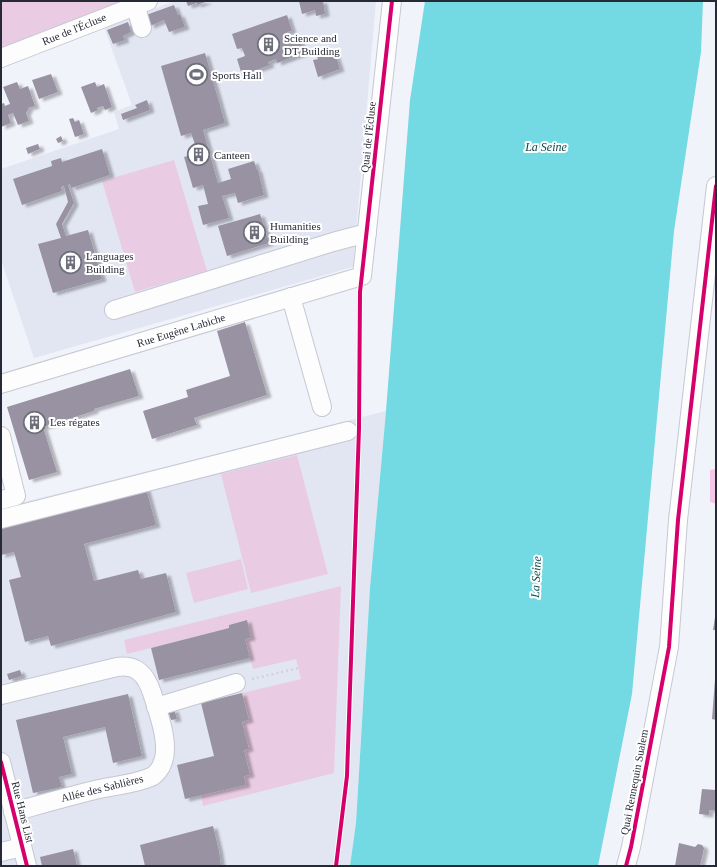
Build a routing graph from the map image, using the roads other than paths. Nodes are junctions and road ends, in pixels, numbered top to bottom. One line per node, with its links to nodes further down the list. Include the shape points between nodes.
1 (392, 1): 6 (street, Quai de l'Écluse)
2 (139, 2): 3 (street); 4 (street, Rue de l'Écluse)
3 (142, 28)
4 (1, 58)
5 (716, 186): 24 (street, Quai Rennequin Sualem, via 678,520 669,647)
6 (366, 233): 7 (street, Quai de l'Écluse); 9 (street)
7 (362, 276): 8 (street, Rue Eugène Labiche)
8 (291, 297): 10 (street, Rue Eugène Labiche); 11 (street)
9 (114, 310)
10 (1, 384)
11 (322, 407)
12 (348, 431): 15 (street)
13 (1, 436): 14 (street, via 16,496)
14 (1, 500)
15 (1, 519)
16 (236, 683): 18 (street)
17 (1, 695): 18 (street, Allée des Sablières, via 126,666 143,675)
18 (156, 707): 20 (street, Allée des Sablières, via 165,757 162,766 154,775)
19 (1, 762): 20 (street, Rue Hans List)
20 (13, 812): 21 (street, Rue Hans List)
21 (22, 847): 22 (street); 23 (street, Rue Hans List)
22 (1, 852)
23 (27, 866)
24 (626, 866)

